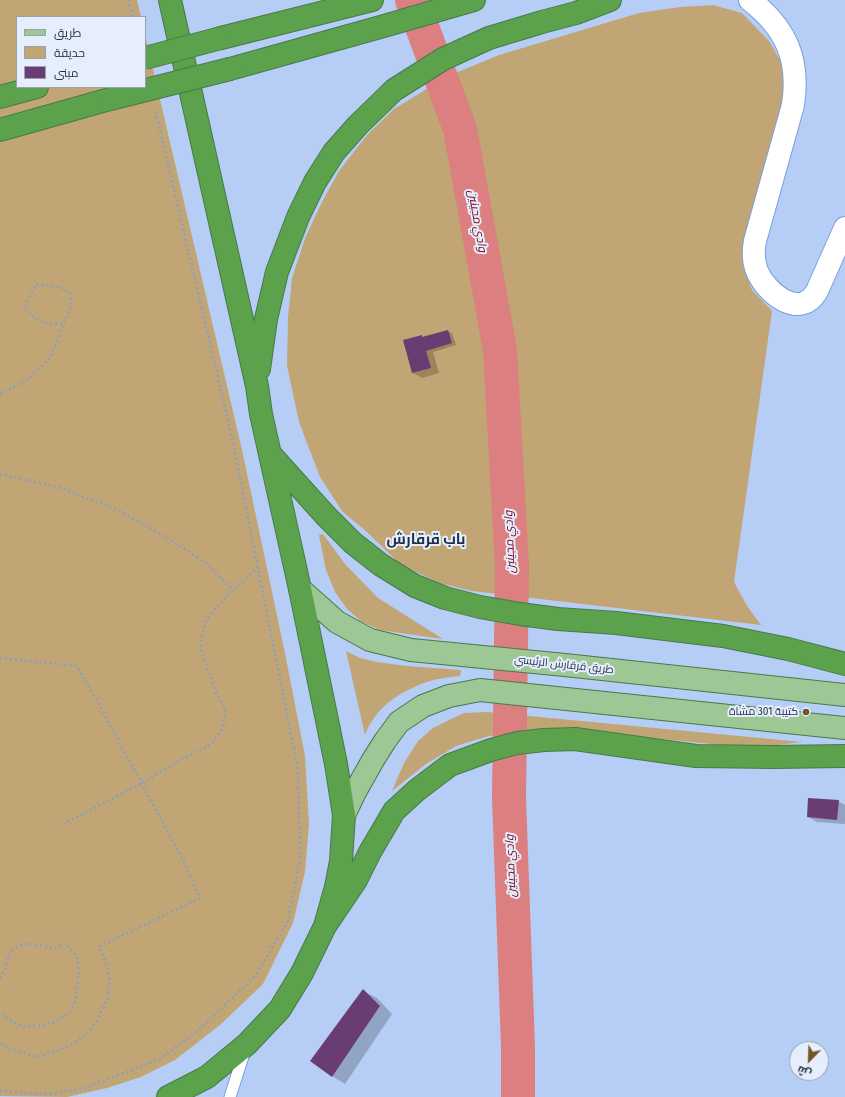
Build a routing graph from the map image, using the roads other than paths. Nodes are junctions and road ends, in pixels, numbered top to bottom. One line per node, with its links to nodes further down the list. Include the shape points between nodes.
1 (170, 0): 12 (highway)
2 (323, 0): 6 (highway)
3 (474, 0): 10 (highway, bridge, via 230,69)
4 (610, 0): 12 (highway, via 576,13 490,38 443,59 394,90 358,125 334,152 315,182 298,217 277,272 266,319)
5 (750, 0): 11 (street, via 763,10 784,37 792,59 795,79 793,105 755,240 755,261 761,279 774,294 789,303 796,305 809,301 817,291)
6 (363, 2): 7 (highway, bridge)
7 (146, 58)
8 (33, 88): 9 (highway)
9 (0, 97)
10 (0, 130)
11 (845, 228)
12 (257, 386): 13 (highway)
13 (270, 454): 14 (highway); 15 (highway, via 353,543 381,565 415,586 445,598 480,607 558,619 723,636)
14 (300, 589): 16 (main road, طريق قرقارش الرئيسي, via 336,622 370,640 411,650); 21 (highway)
15 (845, 664)
16 (822, 693): 17 (main road, طريق قرقارش الرئيسي); 18 (main road)
17 (845, 695)
18 (820, 725): 19 (main road); 21 (main road, via 480,690 449,696 423,706 399,722 354,792)
19 (845, 728)
20 (845, 756): 22 (highway, via 696,756 575,740 517,743 491,750 450,765 394,811 356,880)
21 (344, 815): 22 (highway, via 341,861)
22 (325, 926): 23 (highway, via 302,973 280,1009)
23 (247, 1044): 24 (highway, via 207,1077); 25 (lane)
24 (168, 1097)
25 (230, 1097)

